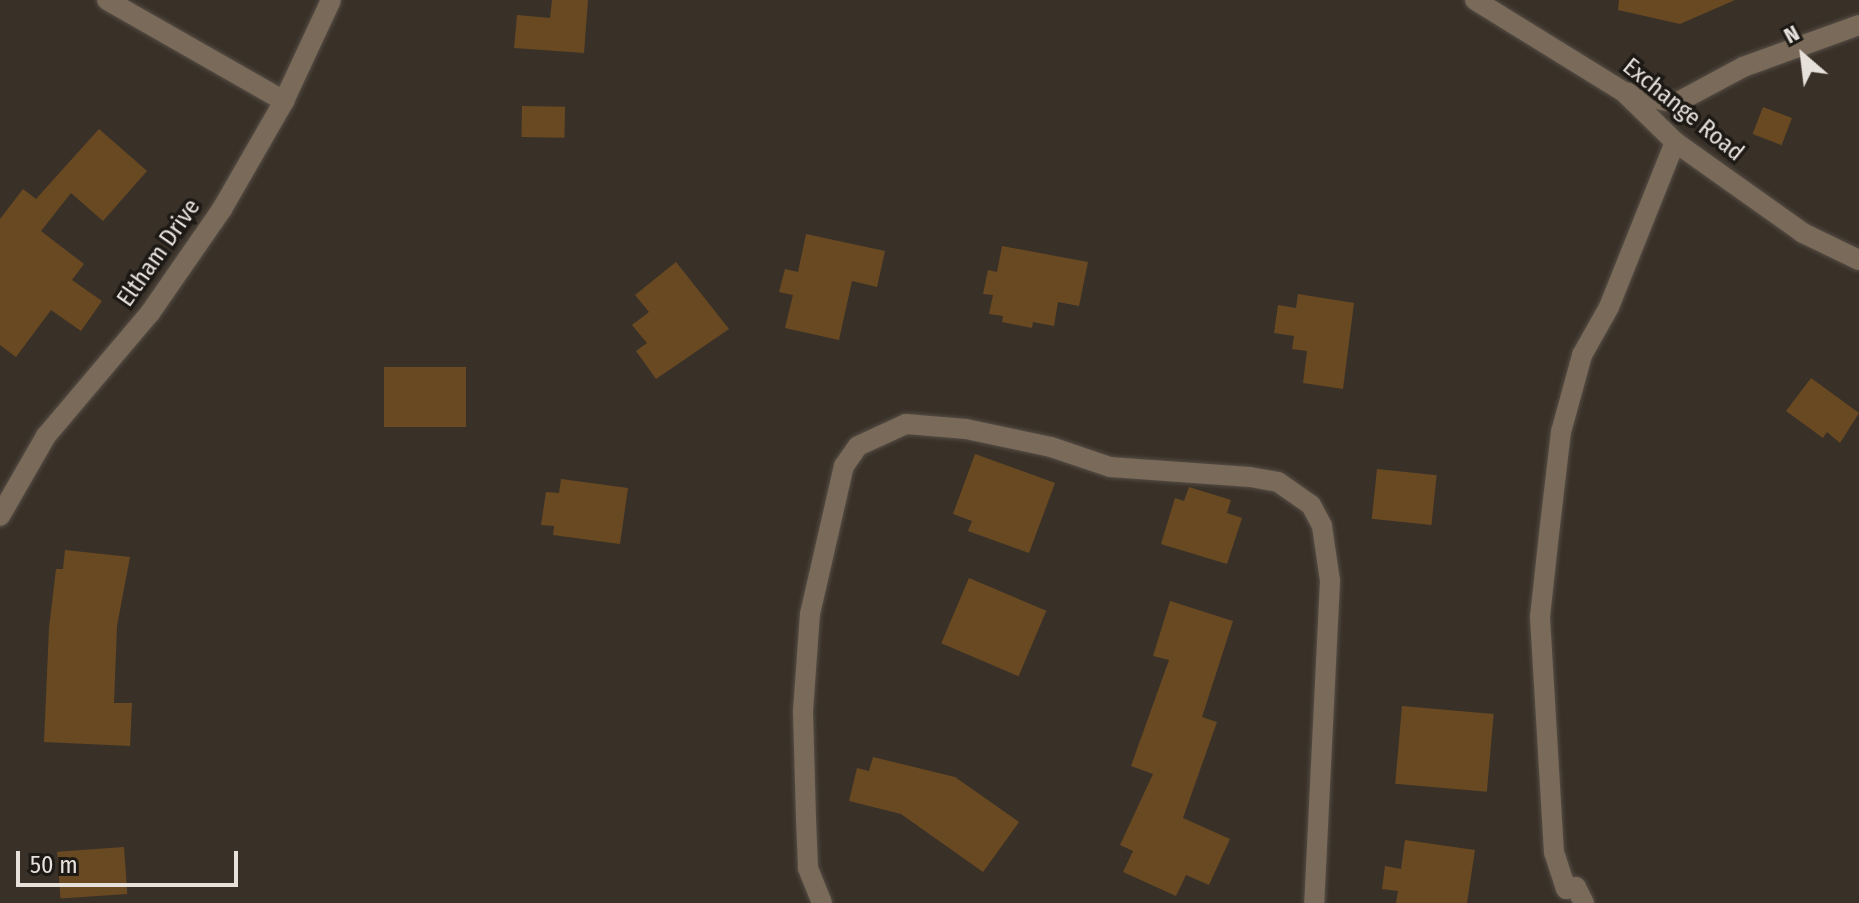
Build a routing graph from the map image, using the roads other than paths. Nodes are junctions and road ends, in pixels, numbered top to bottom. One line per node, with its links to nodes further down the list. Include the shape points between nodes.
1 (107, 0): 6 (street)
2 (331, 0): 6 (street, Eltham Drive)
3 (1475, 0): 5 (street, Exchange Road)
4 (1859, 25): 5 (street, via 1833,30 1743,67 1676,103)
5 (1624, 92): 7 (street, Exchange Road)
6 (284, 101): 9 (street, Eltham Drive, via 222,209 150,313 46,436)
7 (1675, 142): 8 (street, Exchange Road, via 1803,233); 10 (street, via 1609,307 1582,355 1561,432 1540,617 1554,853 1566,889)
8 (1859, 260)
9 (0, 516)
10 (1575, 898)
11 (822, 903): 12 (street, via 808,868 803,711 810,614 844,466 858,446 906,424 966,429 1051,447 1110,467 1264,479 1278,482 1311,505 1322,526 1330,581)
12 (1314, 903)

